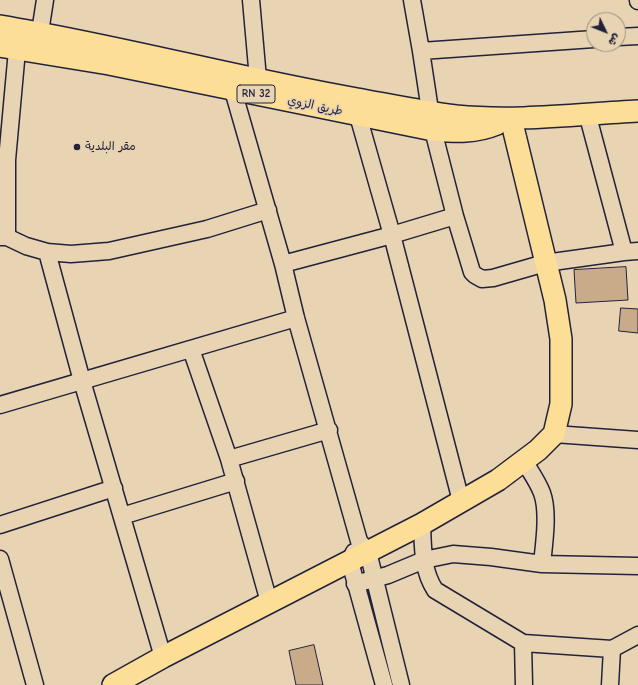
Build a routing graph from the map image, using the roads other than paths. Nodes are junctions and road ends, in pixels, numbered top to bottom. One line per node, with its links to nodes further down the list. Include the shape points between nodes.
1 (45, 0): 6 (street)
2 (251, 0): 10 (street)
3 (412, 0): 8 (street)
4 (638, 36): 5 (street)
5 (626, 37)
6 (19, 39): 9 (main road, طريق الزوي / RN 32, via 109,64); 16 (street)
7 (586, 40): 8 (street)
8 (421, 51): 15 (street)
9 (231, 81): 10 (main road, طريق الزوي / RN 32); 17 (street)
10 (259, 87): 11 (main road, طريق الزوي / RN 32)
11 (356, 107): 15 (main road, طريق الزوي / RN 32); 19 (street)
12 (638, 110): 13 (main road, طريق الزوي / RN 32)
13 (588, 114): 14 (main road, طريق الزوي / RN 32); 21 (street)
14 (511, 119): 15 (main road, طريق الزوي / RN 32, via 484,130 459,133); 24 (main road)
15 (432, 121): 18 (street)
16 (3, 160): 20 (street)
17 (268, 210): 22 (street, via 207,229 109,252); 23 (street)
18 (455, 216): 19 (street); 24 (street, via 472,272 478,278 493,278)
19 (392, 235): 23 (street); 36 (street)
20 (3, 237): 22 (street)
21 (631, 251): 24 (street)
22 (48, 252): 27 (street)
23 (284, 264): 25 (street)
24 (545, 264): 30 (main road, via 555,300 561,339 561,404)
25 (296, 318): 26 (street); 29 (street)
26 (191, 349): 27 (street); 32 (street)
27 (82, 381): 28 (street); 35 (street)
28 (0, 405)
29 (329, 430): 32 (street); 40 (street)
30 (554, 434): 31 (street); 33 (main road)
31 (638, 440)
32 (229, 459): 34 (street)
33 (524, 461): 36 (main road, via 498,480); 44 (street, via 542,493 544,502)
34 (236, 481): 37 (street); 48 (street)
35 (114, 488): 37 (street); 39 (street)
36 (461, 501): 38 (main road)
37 (122, 516): 52 (street)
38 (422, 524): 40 (main road); 42 (street)
39 (0, 525)
40 (364, 546): 43 (main road); 46 (street)
41 (0, 559): 55 (street)
42 (424, 560): 44 (street, via 453,554); 46 (street); 50 (street, via 429,581 435,590)
43 (350, 562): 47 (street); 48 (main road)
44 (542, 564): 45 (street)
45 (638, 566)
46 (374, 579): 47 (street); 53 (street)
47 (355, 584): 54 (street)
48 (269, 602): 52 (main road)
49 (638, 635): 51 (street)
50 (523, 643): 51 (street); 59 (street)
51 (612, 650): 60 (street)
52 (163, 657): 56 (main road)
53 (396, 663): 54 (street); 58 (street)
54 (379, 668): 57 (street)
55 (35, 685)
56 (113, 685)
57 (384, 685)
58 (401, 685)
59 (524, 685)
60 (610, 685)

